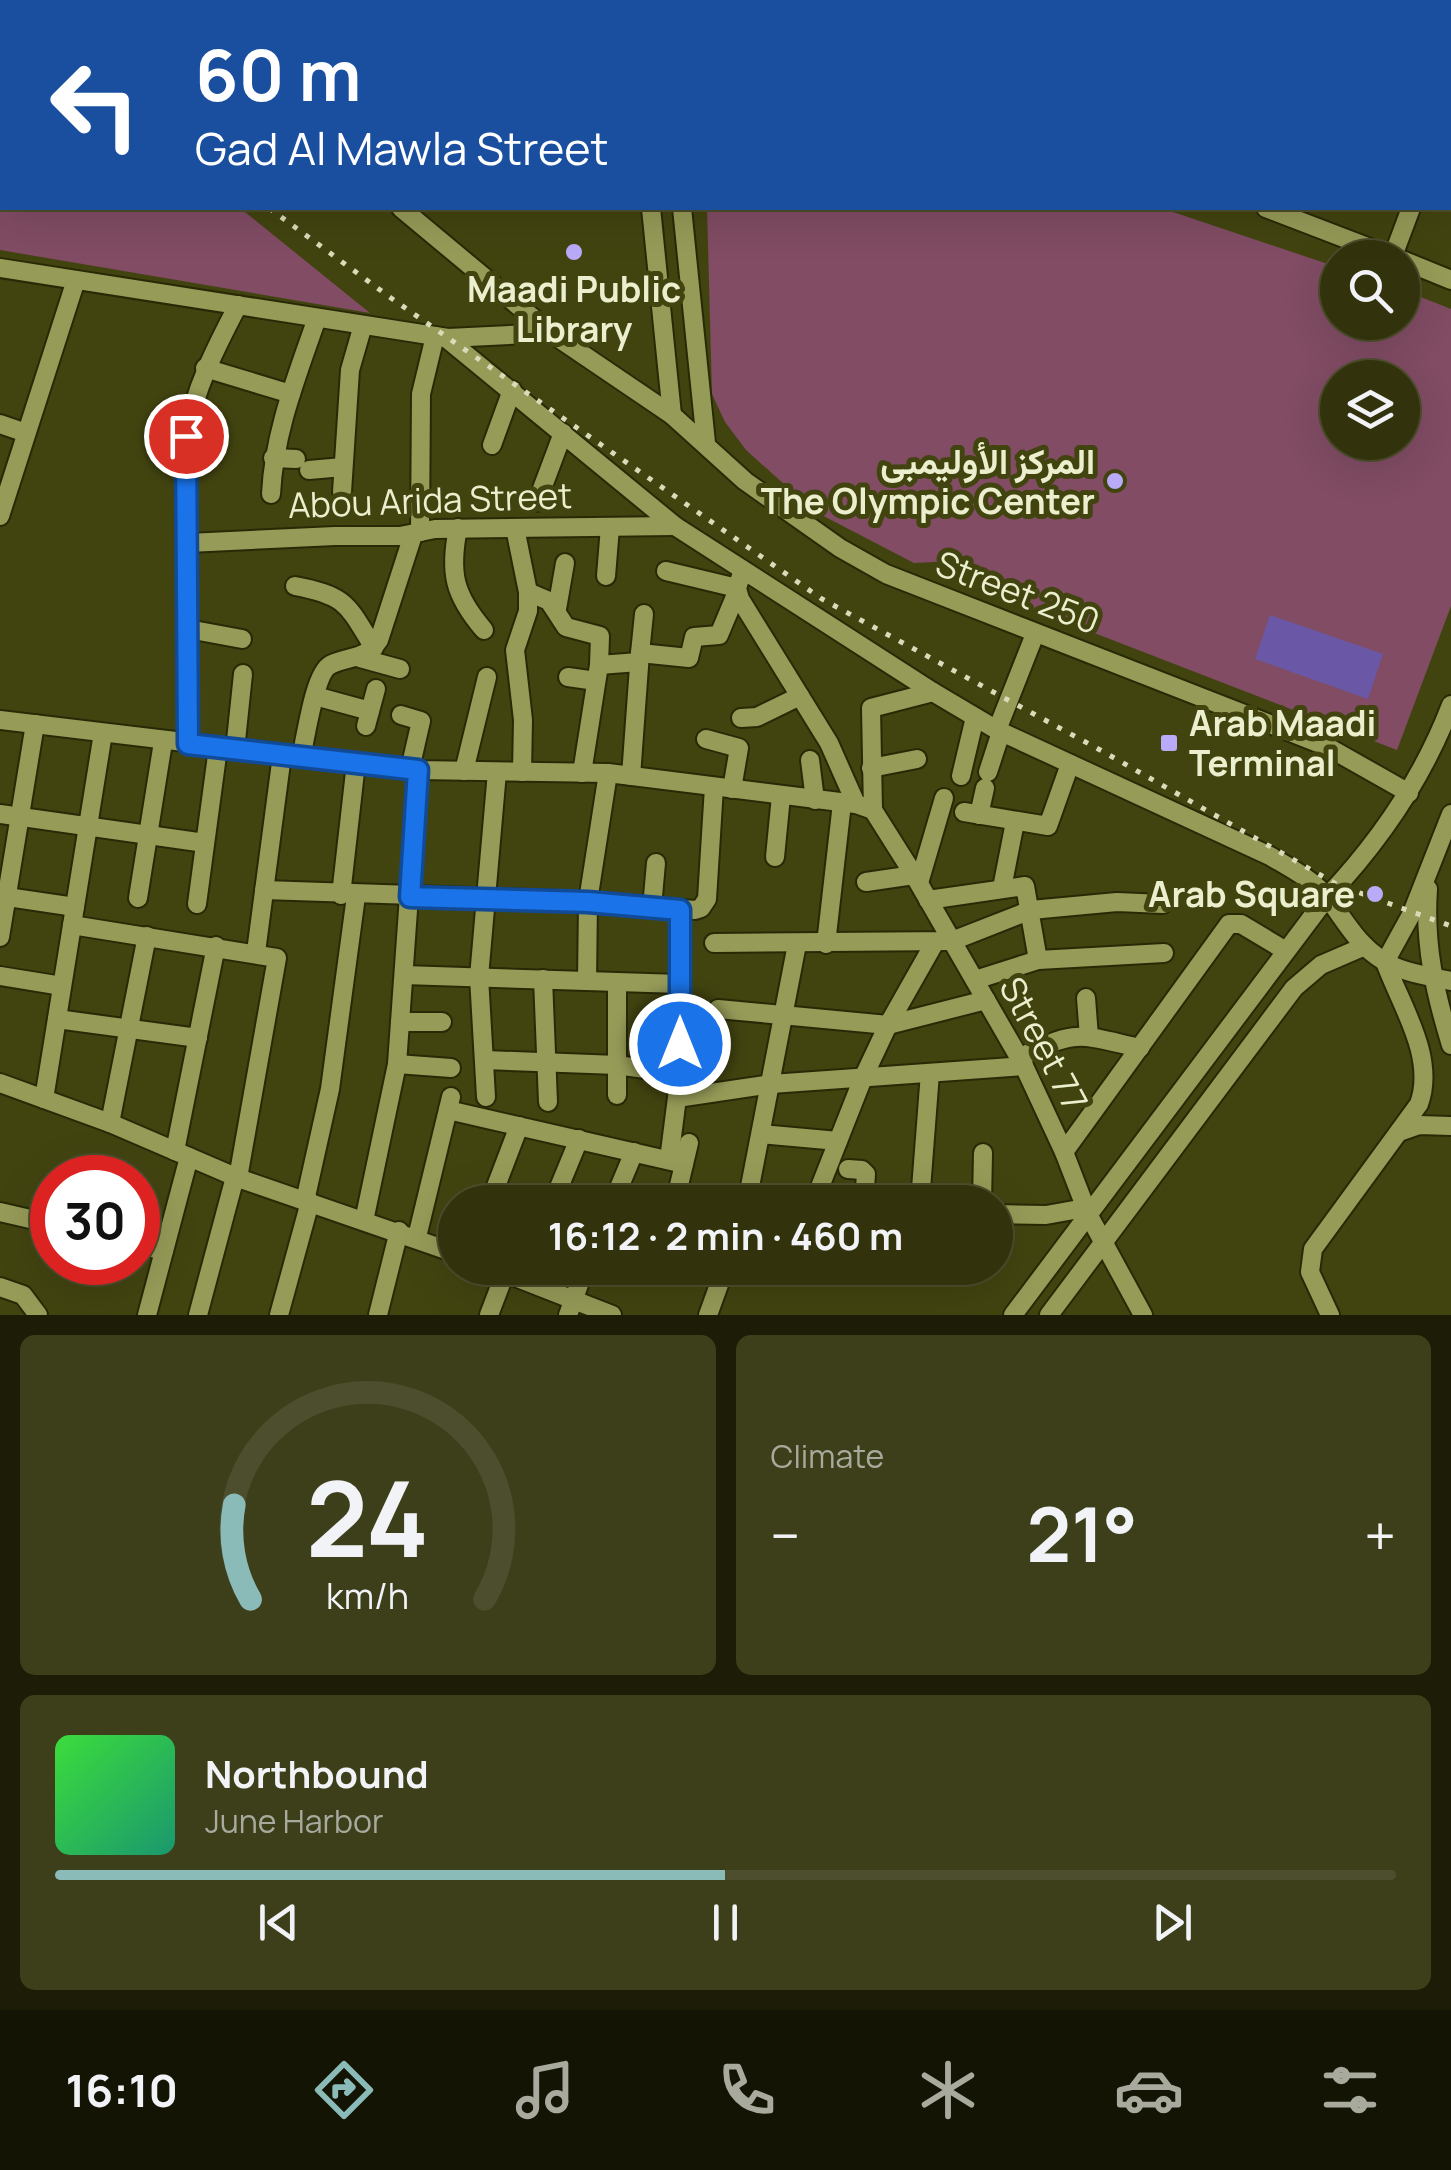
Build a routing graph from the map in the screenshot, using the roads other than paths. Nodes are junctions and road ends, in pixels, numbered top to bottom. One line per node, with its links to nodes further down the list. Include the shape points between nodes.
1 (403, 210): 15 (street, Street 250)
2 (652, 210): 20 (street)
3 (682, 210): 24 (street)
4 (1271, 210): 6 (street)
5 (1410, 210): 7 (street)
6 (1350, 240)
7 (1400, 240)
8 (1420, 267): 11 (street)
9 (0, 268): 10 (street)
10 (76, 280): 12 (street); 22 (street)
11 (1451, 280)
12 (238, 305): 13 (street); 17 (street)
13 (318, 318): 14 (street); 18 (street)
14 (363, 325): 16 (street); 27 (street, via 350,370)
15 (551, 333): 16 (street); 20 (street, Street 250)
16 (440, 337): 19 (street); 36 (street, via 421,394)
17 (205, 368): 18 (street); 37 (street, via 186,436)
18 (299, 390): 26 (street)
19 (512, 390): 23 (street); 25 (street)
20 (672, 415): 24 (street, Street 250)
21 (0, 424): 22 (street)
22 (26, 433): 31 (street)
23 (563, 433): 30 (street); 33 (street)
24 (706, 443): 48 (street, Street 250, via 760,492 840,548 886,574)
25 (492, 445)
26 (273, 458): 27 (street); 29 (street)
27 (343, 467): 28 (street)
28 (342, 492)
29 (271, 494)
30 (536, 502)
31 (0, 516)
32 (610, 526): 33 (street, Abou Arida Street); 35 (street, Abou Arida Street); 40 (street)
33 (675, 526): 41 (street)
34 (458, 528): 35 (street, Abou Arida Street); 36 (street, Abou Arida Street); 47 (street, via 455,583)
35 (514, 528): 43 (street)
36 (417, 533): 37 (street, Abou Arida Street); 50 (street, via 382,632)
37 (188, 543): 46 (street)
38 (565, 563): 44 (street)
39 (666, 571): 41 (street)
40 (606, 576)
41 (739, 583): 51 (street, via 716,637 694,637 689,658); 58 (street); 60 (street, Street 77)
42 (295, 586): 50 (street, via 345,603)
43 (528, 592): 44 (street); 82 (street, via 514,650)
44 (557, 609): 53 (street, via 566,627 600,636)
45 (644, 614): 51 (street)
46 (188, 629): 49 (street); 71 (street)
47 (484, 630)
48 (1034, 634): 67 (street); 88 (street, Street 250, via 1326,746)
49 (242, 639)
50 (367, 653): 52 (street); 59 (street, via 332,664)
51 (640, 657): 53 (street); 85 (street)
52 (400, 669)
53 (598, 673): 56 (street); 83 (street)
54 (243, 674): 72 (street)
55 (488, 677): 80 (street)
56 (568, 677)
57 (376, 689): 59 (street, via 368,718)
58 (933, 692): 63 (street); 78 (street, via 873,706)
59 (315, 696): 73 (street)
60 (800, 696): 64 (street); 92 (street, Street 77)
61 (1451, 705): 88 (street)
62 (402, 715): 79 (street, via 421,721)
63 (975, 717): 67 (street); 86 (street)
64 (741, 718)
65 (0, 720): 66 (street)
66 (35, 724): 68 (street); 95 (street)
67 (999, 731): 77 (street); 96 (street, via 972,813)
68 (103, 732): 70 (street); 97 (street)
69 (706, 739): 87 (street, via 739,748)
70 (163, 742): 71 (street); 98 (street)
71 (188, 744): 72 (street)
72 (226, 749): 73 (street); 99 (street)
73 (292, 756): 76 (street); 106 (street)
74 (917, 759): 78 (street)
75 (810, 760): 91 (street)
76 (356, 764): 79 (street); 108 (street)
77 (1070, 764): 96 (street, via 1048,826); 110 (street, via 1270,856)
78 (872, 768): 92 (street)
79 (414, 770): 80 (street); 109 (street)
80 (464, 771): 81 (street)
81 (497, 772): 82 (street); 112 (street)
82 (522, 772): 83 (street)
83 (582, 773): 84 (street)
84 (608, 773): 85 (street); 113 (street)
85 (631, 776): 87 (street)
86 (961, 776)
87 (723, 788): 89 (street); 117 (street, via 706,899 701,908)
88 (1409, 793): 110 (street)
89 (781, 796): 91 (street); 100 (street)
90 (944, 798): 104 (street)
91 (815, 800): 92 (street)
92 (857, 806): 104 (street, Street 77); 125 (street)
93 (0, 814): 95 (street)
94 (1451, 814): 102 (street)
95 (20, 816): 97 (street); 107 (street)
96 (1015, 822): 105 (street)
97 (88, 826): 98 (street); 119 (street)
98 (148, 835): 99 (street); 111 (street)
99 (205, 843): 114 (street)
100 (775, 856)
101 (656, 863): 116 (street)
102 (1428, 874): 132 (street); 135 (street)
103 (866, 882): 104 (street)
104 (920, 886): 105 (street); 122 (street, Street 77)
105 (1002, 888): 118 (street, via 1025,886)
106 (264, 890): 108 (street); 129 (street)
107 (4, 896): 119 (street); 121 (street)
108 (349, 896): 109 (street); 198 (street, via 330,1089)
109 (410, 897): 112 (street); 133 (street)
110 (1327, 897): 127 (street); 128 (street)
111 (138, 898)
112 (486, 899): 113 (street); 136 (street)
113 (588, 902): 116 (street); 139 (street)
114 (197, 904)
115 (1163, 904): 118 (street)
116 (652, 907): 117 (street)
117 (680, 910): 142 (street)
118 (1031, 910): 122 (street); 131 (street)
119 (73, 916): 120 (street); 143 (street)
120 (147, 936): 126 (street); 153 (street)
121 (0, 937)
122 (943, 941): 125 (street); 138 (street, Street 77); 152 (street)
123 (714, 943): 124 (street)
124 (798, 944): 125 (street); 147 (street)
125 (826, 944)
126 (216, 946): 129 (street); 155 (street)
127 (1365, 946): 132 (street); 206 (street, via 1294,988)
128 (1286, 951): 157 (street, via 1241,924 1229,924); 199 (street)
129 (256, 952): 188 (street, via 272,954 278,964)
130 (1164, 953): 131 (street)
131 (1038, 960): 138 (street)
132 (1385, 962): 135 (street); 177 (street, via 1424,1061 1418,1104)
133 (404, 974): 136 (street); 150 (street)
134 (0, 976): 143 (street)
135 (1431, 976): 140 (street); 148 (street)
136 (478, 977): 137 (street); 158 (street)
137 (543, 980): 139 (street); 159 (street)
138 (974, 980): 145 (street, Street 77)
139 (586, 981): 141 (street)
140 (1451, 981)
141 (617, 982): 142 (street); 162 (street)
142 (680, 984): 165 (street)
143 (62, 986): 149 (street)
144 (1086, 998): 154 (street)
145 (986, 1000): 152 (street); 160 (street, Street 77)
146 (718, 1008): 147 (street)
147 (784, 1015): 152 (street); 168 (street)
148 (1447, 1017): 156 (street)
149 (57, 1019): 153 (street); 172 (street)
150 (400, 1022): 151 (street); 161 (street)
151 (442, 1022)
152 (888, 1025): 166 (street)
153 (128, 1028): 155 (street); 174 (street)
154 (1089, 1036): 157 (street); 160 (street, via 1061,1037)
155 (198, 1038): 184 (street)
156 (1451, 1045)
157 (1140, 1048): 183 (street)
158 (484, 1060): 159 (street); 170 (street)
159 (546, 1060): 162 (street); 173 (street)
160 (1021, 1062): 164 (street); 183 (street, Street 77)
161 (398, 1064): 163 (street); 203 (street)
162 (617, 1065): 165 (street); 169 (street)
163 (451, 1068)
164 (930, 1073): 166 (street); 196 (street)
165 (680, 1074): 171 (street)
166 (863, 1078): 168 (street); 180 (street)
167 (0, 1083): 172 (street)
168 (771, 1084): 171 (street); 178 (street)
169 (616, 1095)
170 (486, 1097)
171 (677, 1098): 186 (street)
172 (44, 1100): 174 (street)
173 (548, 1102)
174 (110, 1123): 184 (street)
175 (519, 1126): 179 (street); 189 (street); 205 (street, via 450,1103)
176 (1451, 1126): 177 (street)
177 (1398, 1132): 226 (street, via 1312,1250 1310,1272)
178 (761, 1134): 180 (street); 193 (street)
179 (578, 1140): 182 (street); 190 (street)
180 (838, 1141): 194 (street)
181 (689, 1143): 186 (street)
182 (634, 1152): 186 (street); 191 (street)
183 (1064, 1152): 199 (street, Street 77)
184 (182, 1154): 188 (street); 209 (street)
185 (983, 1154): 197 (street)
186 (677, 1162): 192 (street)
187 (848, 1169): 195 (street, via 862,1170)
188 (237, 1178): 198 (street); 217 (street)
189 (496, 1185)
190 (559, 1185)
191 (620, 1185)
192 (676, 1185)
193 (751, 1185)
194 (821, 1185)
195 (865, 1185)
196 (921, 1185)
197 (982, 1185)
198 (308, 1202): 203 (street); 218 (street)
199 (1086, 1211): 201 (street); 206 (street, Street 77); 223 (street)
200 (0, 1212): 202 (street)
201 (1013, 1214)
202 (30, 1219)
203 (364, 1221): 204 (street)
204 (398, 1232): 205 (street); 219 (street)
205 (418, 1237): 207 (street)
206 (1103, 1241): 224 (street); 225 (street, Street 77)
207 (438, 1245)
208 (160, 1250): 209 (street)
209 (164, 1251): 216 (street)
210 (504, 1285): 220 (street)
211 (533, 1285): 214 (street)
212 (719, 1285): 222 (street)
213 (0, 1287): 215 (street, via 23,1295)
214 (570, 1307): 221 (street)
215 (38, 1315)
216 (147, 1315)
217 (198, 1315)
218 (278, 1315)
219 (378, 1315)
220 (489, 1315)
221 (612, 1315)
222 (708, 1315)
223 (1013, 1315)
224 (1049, 1315)
225 (1143, 1315)
226 (1330, 1315)

